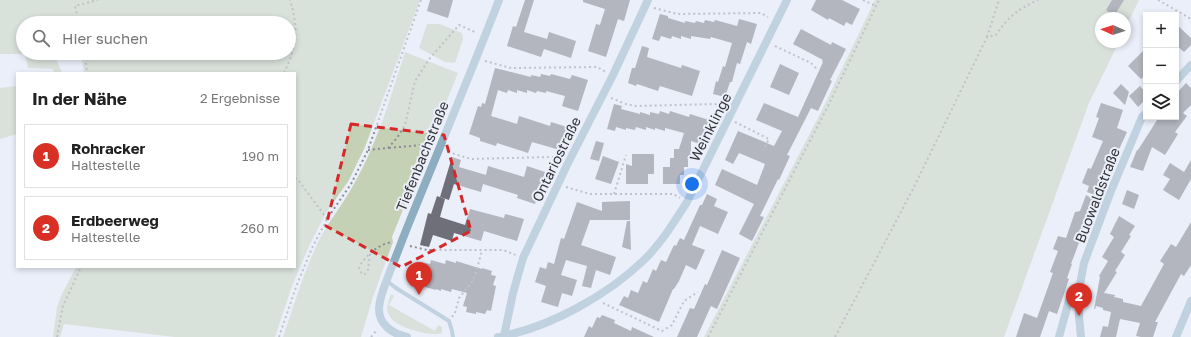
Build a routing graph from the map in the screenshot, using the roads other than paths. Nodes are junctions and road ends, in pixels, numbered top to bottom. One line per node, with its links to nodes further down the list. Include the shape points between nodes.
1 (499, 0): 7 (street, Tiefenbachstraße)
2 (648, 0): 10 (street, Ontariostraße, via 523,258)
3 (787, 0): 10 (street, Weinklinge, via 687,202 667,233 646,258 623,279 598,296 548,322)
4 (1191, 65): 5 (street)
5 (1179, 78)
6 (1143, 116): 8 (street, Buowaldstraße, via 1084,263)
7 (387, 281): 11 (street, Tiefenbachstraße, via 379,309 380,316 392,332); 12 (lane, via 449,320)
8 (1079, 290): 13 (street, Buowaldstraße, via 1070,297); 14 (street, Buowaldstraße)
9 (1191, 301): 15 (street)
10 (501, 336)
11 (407, 337)
12 (452, 337)
13 (1060, 337)
14 (1081, 337)
15 (1176, 337)

